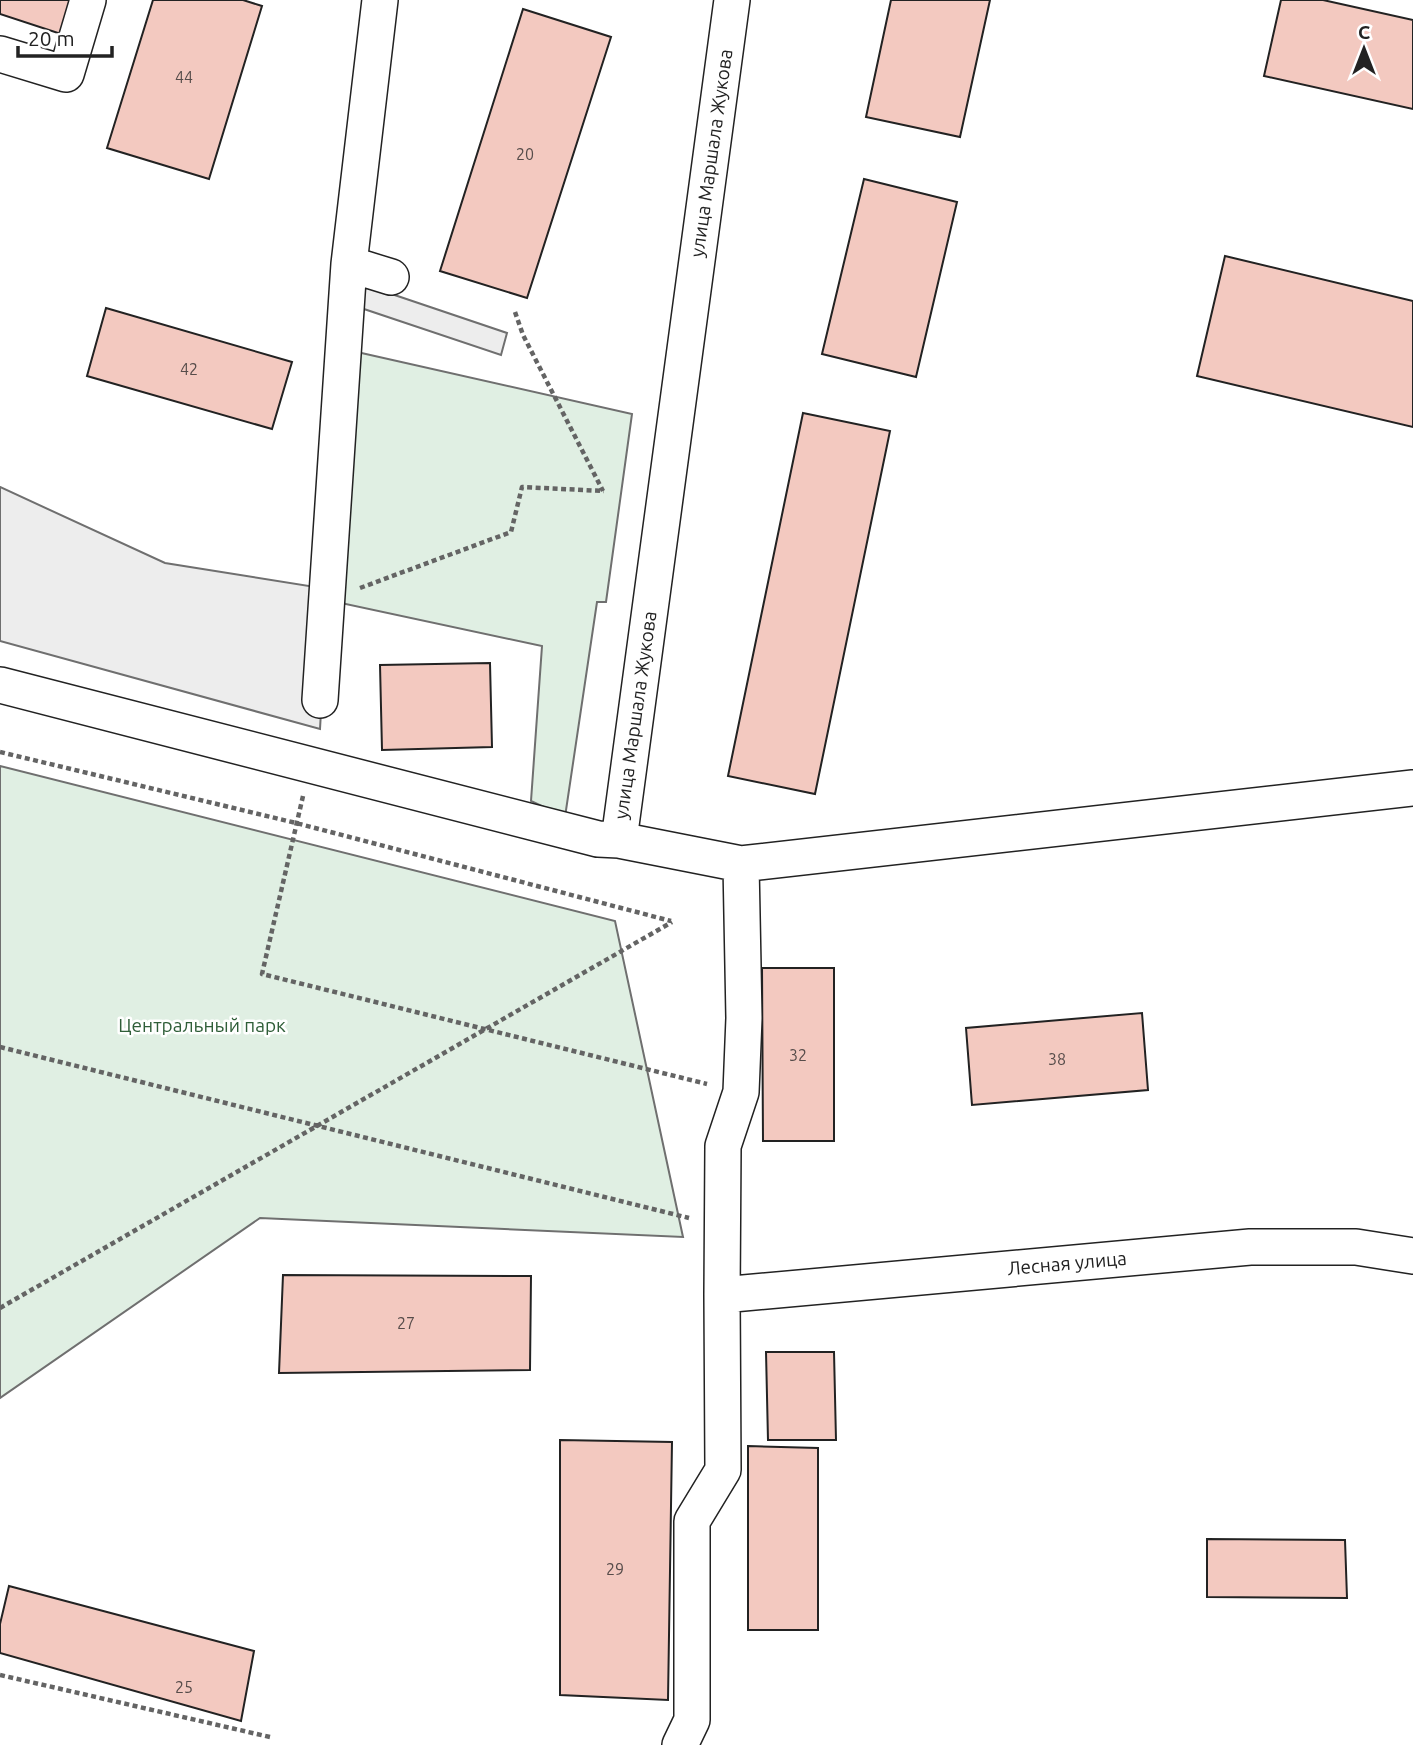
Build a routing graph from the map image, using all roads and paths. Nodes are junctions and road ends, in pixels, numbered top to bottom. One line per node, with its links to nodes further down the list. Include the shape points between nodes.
1 (88, 0): 4 (street, via 66,74)
2 (380, 0): 5 (street)
3 (732, 0): 15 (street, улица Маршала Жукова)
4 (0, 54)
5 (348, 264): 6 (street); 8 (street)
6 (391, 277)
7 (516, 312): 8 (path, via 523,335 604,491 522,487 511,532)
8 (327, 600): 10 (street)
9 (0, 685): 12 (street, улица Маршала Жукова)
10 (320, 700)
11 (0, 752): 14 (path)
12 (312, 765): 14 (path); 15 (street, улица Маршала Жукова, via 598,839)
13 (1413, 788): 16 (street)
14 (296, 823): 17 (path, via 262,974); 17 (path, via 672,922)
15 (619, 840): 16 (street)
16 (741, 864): 19 (street)
17 (485, 1029): 19 (path); 20 (path)
18 (0, 1047): 20 (path)
19 (741, 1092): 21 (street, via 723,1146)
20 (316, 1126): 21 (path); 24 (path)
21 (721, 1226): 23 (street)
22 (1413, 1256): 23 (street, Лесная улица, via 1356,1247 1250,1247)
23 (722, 1295): 27 (street, via 723,1470 692,1521 692,1720)
24 (0, 1308)
25 (0, 1675): 26 (path)
26 (270, 1737)
27 (680, 1745)

